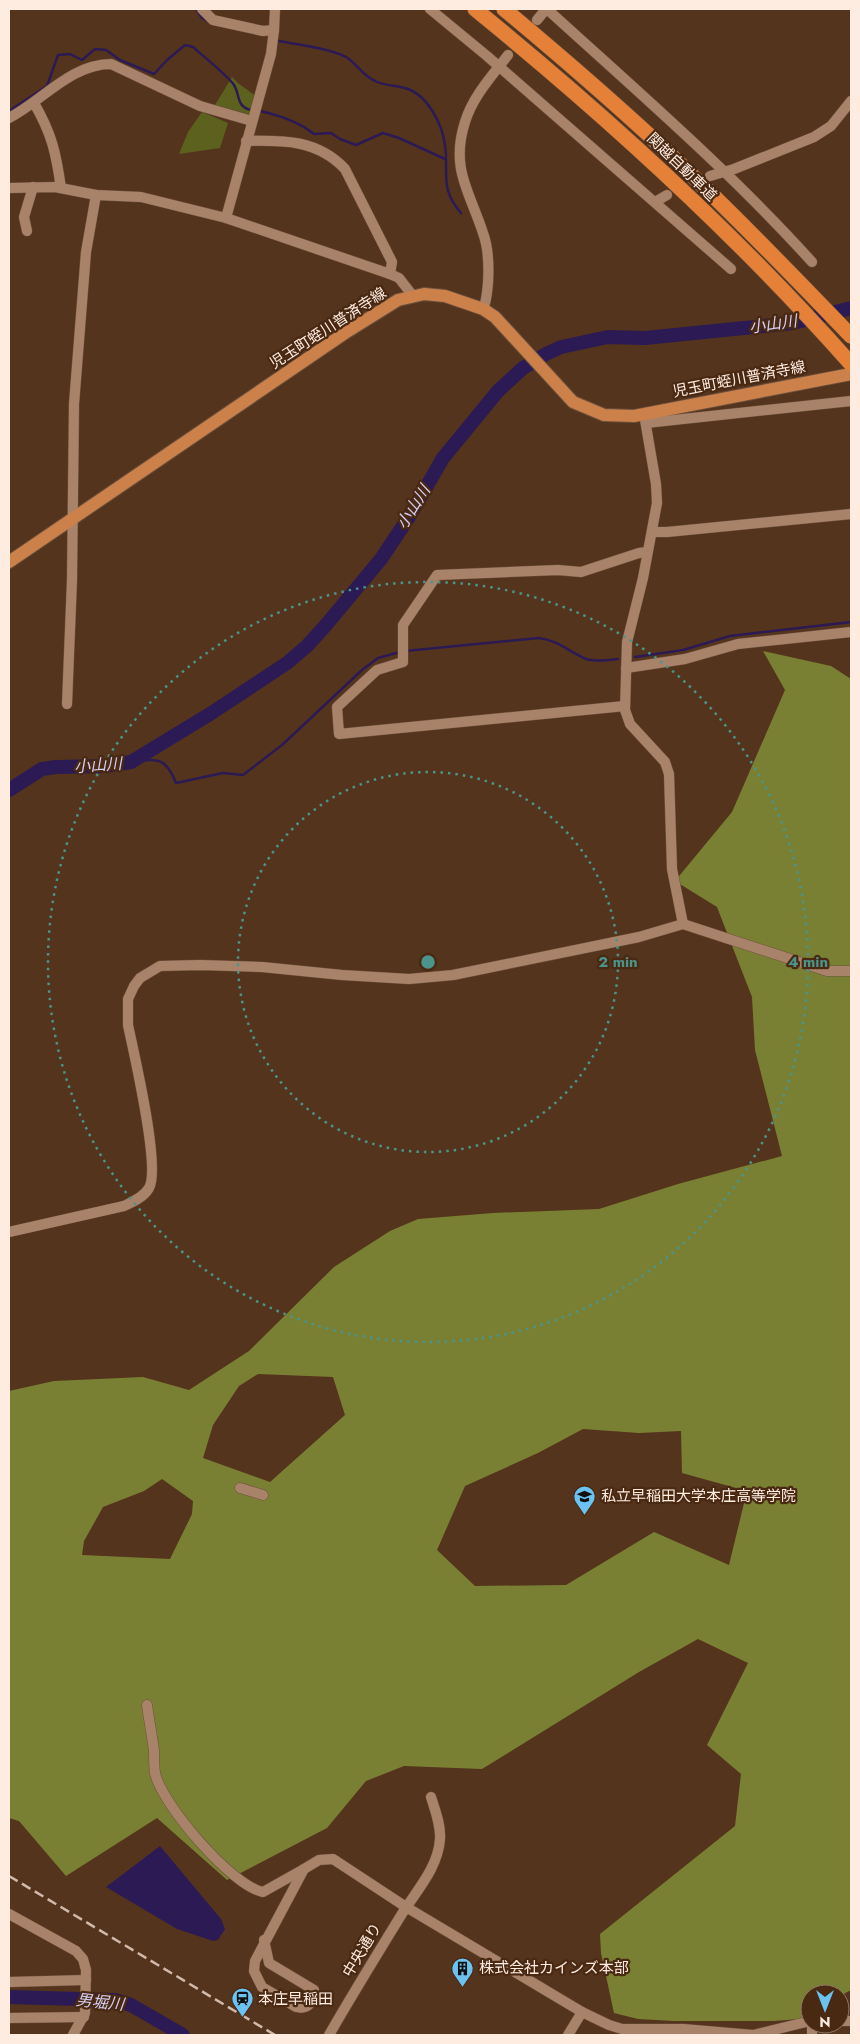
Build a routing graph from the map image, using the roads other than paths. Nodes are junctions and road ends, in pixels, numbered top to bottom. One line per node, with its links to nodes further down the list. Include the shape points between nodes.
1 (202, 9): 8 (street, via 213,20 263,31)
2 (275, 9): 8 (street)
3 (430, 9): 10 (street)
4 (475, 9): 32 (highway, 関越自動車道, via 602,115 758,266)
5 (504, 9): 31 (highway, 関越自動車道, via 673,157)
6 (547, 9): 7 (street); 16 (street)
7 (537, 20)
8 (274, 30): 14 (street, via 271,54)
9 (508, 55): 10 (street)
10 (499, 66): 23 (street); 30 (street, via 474,102 461,139 462,176 488,253 488,289)
11 (851, 101): 16 (street, via 831,126 814,137)
12 (34, 103): 13 (street); 14 (street, via 80,71 99,64 111,64 200,106); 20 (street, via 54,144)
13 (9, 118)
14 (252, 121): 15 (street)
15 (246, 141): 24 (street); 28 (street, via 276,140 320,149 334,158 345,169 392,262)
16 (725, 171): 17 (street); 26 (street)
17 (710, 176)
18 (9, 188): 19 (street)
19 (33, 188): 20 (street); 25 (street, via 24,217)
20 (61, 188): 21 (street)
21 (96, 195): 24 (street, via 141,197); 37 (street, via 86,252 74,404)
22 (667, 195): 23 (street)
23 (656, 202): 27 (street)
24 (226, 218): 28 (street)
25 (27, 231)
26 (812, 262)
27 (731, 269)
28 (390, 274): 29 (street, via 399,278)
29 (413, 296): 30 (main road, 児玉町蛭川普済寺線, via 445,296); 37 (main road, 児玉町蛭川普済寺線, via 398,300 353,328)
30 (483, 309): 35 (main road, 児玉町蛭川普済寺線, via 500,321 573,402 604,415)
31 (851, 336)
32 (851, 364)
33 (851, 374): 35 (main road, 児玉町蛭川普済寺線)
34 (851, 401): 35 (street)
35 (645, 418): 38 (street, via 656,484 657,503)
36 (851, 514): 38 (street)
37 (72, 520): 40 (main road, 児玉町蛭川普済寺線); 43 (street)
38 (652, 532): 39 (street)
39 (647, 552): 42 (street, via 627,642); 44 (street, via 581,572 437,574 403,625 403,662 377,670 337,707 339,734)
40 (9, 562)
41 (851, 632): 42 (street, via 738,644 685,659)
42 (626, 668): 44 (street)
43 (67, 704)
44 (625, 706): 45 (street, via 630,724 665,762 669,774 672,869)
45 (683, 924): 46 (street, via 827,972); 47 (street, via 639,937 462,973 409,979 262,967 190,965 155,968 134,986 127,1007 151,1149 153,1172 149,1188 124,1206)
46 (851, 971)
47 (9, 1232)
48 (240, 1488): 49 (street)
49 (263, 1495)
50 (147, 1705): 52 (street, via 155,1775 173,1809 198,1842 253,1890 263,1892)
51 (431, 1797): 53 (street, 中央通り, via 440,1838 425,1882)
52 (304, 1870): 53 (street, via 319,1860 334,1858); 55 (street)
53 (406, 1907): 58 (street); 63 (street, 中央通り)
54 (9, 1914): 57 (street, via 76,1951 83,1959)
55 (264, 1940): 55 (street, via 269,1963 314,1990 310,2005 296,2007 262,1987 254,1971)
56 (9, 1982): 57 (street)
57 (86, 1985): 59 (street)
58 (582, 2012): 61 (street, via 622,2028 753,2035); 64 (street)
59 (84, 2014): 60 (street); 62 (street)
60 (9, 2018)
61 (800, 2024)
62 (73, 2035)
63 (329, 2035)
64 (568, 2035)

